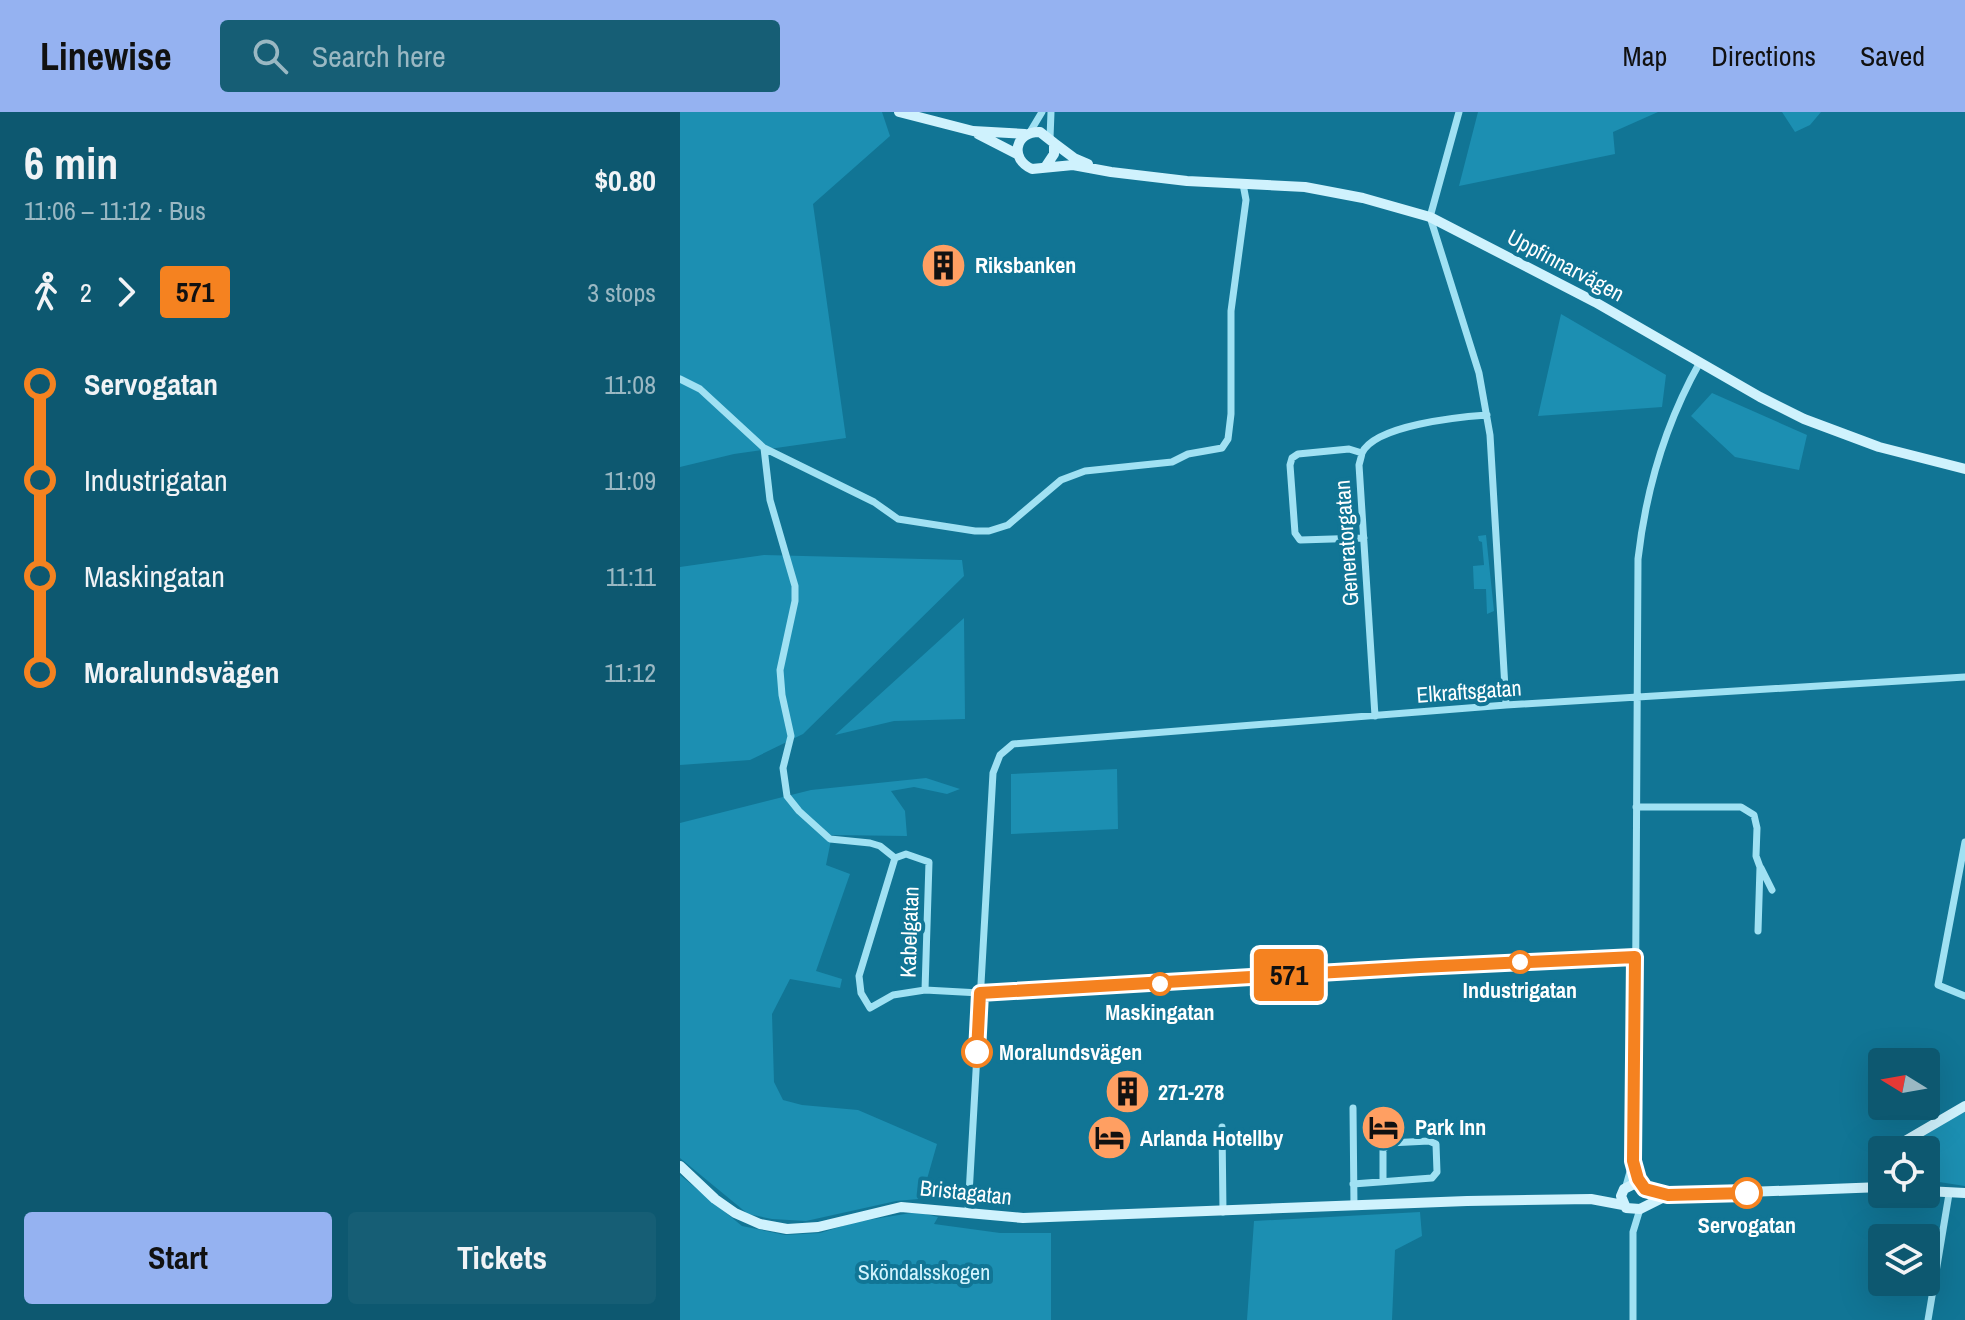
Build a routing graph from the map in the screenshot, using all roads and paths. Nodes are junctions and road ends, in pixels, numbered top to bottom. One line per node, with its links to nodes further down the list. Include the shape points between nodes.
1 (899, 112): 5 (street)
2 (1042, 112): 6 (street)
3 (1051, 112): 7 (street)
4 (1459, 112): 12 (street)
5 (973, 131): 6 (street); 8 (street)
6 (1028, 133): 7 (street, via 1040,132); 8 (street)
7 (1052, 140): 9 (street, via 1054,154); 10 (street, Uppfinnarvägen, via 1074,158)
8 (1017, 154): 9 (street, via 1032,169)
9 (1046, 166): 10 (street, Uppfinnarvägen)
10 (1125, 173): 11 (street, Uppfinnarvägen)
11 (1243, 184): 12 (street, Uppfinnarvägen, via 1332,192); 16 (street, via 1246,200 1231,311 1231,414 1222,448 1172,462 1085,471 1061,480 1008,525 989,531 898,519)
12 (1430, 217): 13 (street, Uppfinnarvägen); 15 (street)
13 (1700, 362): 18 (street, Uppfinnarvägen, via 1832,431); 21 (street, via 1666,434 1642,524 1636,593)
14 (680, 379): 16 (street, via 700,389)
15 (1487, 415): 17 (street, Generatorgatan, via 1419,424 1377,439); 22 (street)
16 (764, 448): 26 (street, via 770,500 795,586 780,670 791,736 783,768 787,796 830,839 870,843)
17 (1362, 453): 19 (street, Generatorgatan); 19 (street, via 1349,449 1298,454 1290,465 1295,533 1300,540)
18 (1965, 469)
19 (1364, 538): 23 (street, Generatorgatan)
20 (1965, 677): 21 (street, Elkraftsgatan)
21 (1637, 699): 22 (street, Elkraftsgatan); 24 (street)
22 (1506, 705): 23 (street, Elkraftsgatan)
23 (1375, 716): 32 (street, Elkraftsgatan, via 1013,744 1000,755 993,773)
24 (1636, 807): 27 (street, via 1749,810 1756,820); 30 (street)
25 (1965, 842): 33 (street, via 1938,985)
26 (895, 858): 31 (street, Kabelgatan, via 906,854 929,862); 31 (street, via 859,976 861,993 870,1008 893,995)
27 (1760, 867): 28 (street); 29 (street)
28 (1772, 890)
29 (1758, 931)
30 (1635, 957): 32 (street); 38 (street)
31 (925, 990): 32 (street)
32 (980, 993): 54 (street)
33 (1965, 996)
34 (1965, 1106): 37 (street)
35 (1353, 1108): 41 (street)
36 (1222, 1127): 55 (street)
37 (1917, 1136)
38 (1633, 1161): 42 (street); 43 (street)
39 (680, 1166): 54 (street, Bristagatan, via 735,1213 787,1229 901,1207)
40 (1383, 1181): 40 (street, via 1432,1178 1437,1172 1436,1144 1389,1143 1383,1150); 41 (street)
41 (1353, 1184): 52 (street)
42 (1625, 1187): 43 (street, Bristagatan); 49 (street, Bristagatan); 51 (street)
43 (1643, 1188): 48 (street, Bristagatan); 53 (street, via 1647,1198)
44 (1868, 1188): 48 (street, Bristagatan)
45 (1940, 1193): 47 (street)
46 (1965, 1193): 47 (street)
47 (1949, 1194): 50 (street); 58 (street)
48 (1668, 1195): 53 (street, Bristagatan)
49 (1591, 1199): 51 (street, Bristagatan); 52 (street, Bristagatan)
50 (1965, 1201)
51 (1625, 1206): 53 (street, Bristagatan); 56 (street)
52 (1354, 1207): 55 (street, Bristagatan)
53 (1641, 1207): 56 (street)
54 (968, 1212): 55 (street, Bristagatan, via 1023,1218)
55 (1223, 1212)
56 (1633, 1232): 57 (street)
57 (1633, 1320)
58 (1928, 1320)

